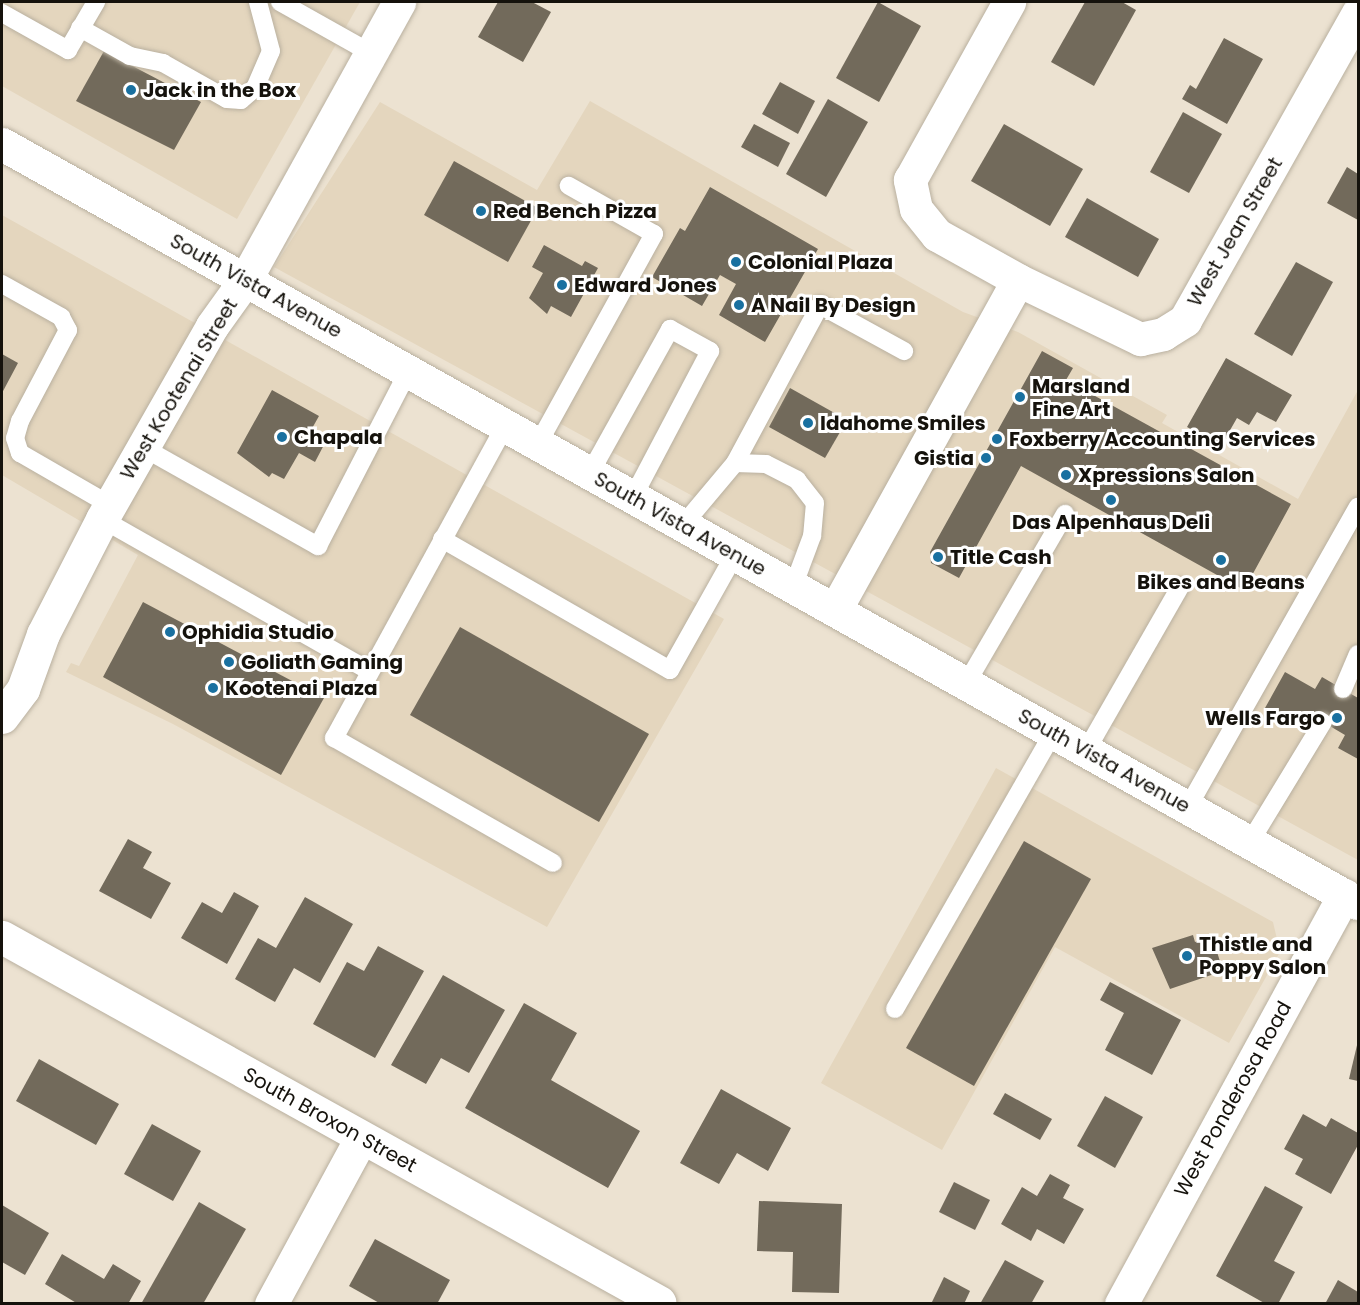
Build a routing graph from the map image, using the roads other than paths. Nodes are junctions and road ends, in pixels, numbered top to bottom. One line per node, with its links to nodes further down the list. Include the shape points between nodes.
1 (96, 2): 8 (lane)
2 (258, 2): 8 (lane, via 271,51 255,88 241,100 227,99 163,63 130,56)
3 (280, 2): 9 (lane)
4 (399, 2): 9 (street, West Kootenai Street)
5 (1009, 2): 13 (street, West Jean Street, via 910,180 916,209 937,235)
6 (2, 13): 8 (lane, via 68,50)
7 (1359, 13): 13 (street, West Jean Street, via 1185,320 1163,334 1140,339)
8 (80, 28)
9 (371, 53): 12 (street, West Kootenai Street)
10 (2, 144): 12 (street, South Vista Avenue)
11 (569, 186): 18 (lane, via 654,234)
12 (245, 280): 16 (street, South Vista Avenue); 19 (street, West Kootenai Street, via 212,326)
13 (1018, 280): 33 (street)
14 (2, 284): 21 (lane, via 61,317 68,330 20,421 15,438)
15 (904, 351): 22 (lane, via 820,305)
16 (408, 372): 17 (street, South Vista Avenue); 19 (lane, via 318,546)
17 (505, 426): 18 (street, South Vista Avenue); 29 (lane)
18 (538, 444): 23 (street, South Vista Avenue)
19 (144, 448): 26 (street, West Kootenai Street)
20 (2, 453): 21 (lane)
21 (20, 453): 26 (lane)
22 (735, 464): 28 (lane); 31 (lane, via 766,464 797,480 815,503 812,536)
23 (590, 473): 24 (street, South Vista Avenue); 24 (lane, via 670,328 710,351)
24 (633, 497): 28 (street, South Vista Avenue)
25 (1359, 507): 42 (lane)
26 (106, 512): 35 (lane); 38 (street, West Kootenai Street, via 43,634 22,689)
27 (1065, 514): 36 (lane)
28 (683, 525): 30 (street, South Vista Avenue)
29 (442, 539): 30 (lane, via 670,670); 35 (lane)
30 (735, 554): 31 (street, South Vista Avenue)
31 (793, 587): 33 (street, South Vista Avenue)
32 (1180, 587): 41 (lane)
33 (835, 610): 36 (street, South Vista Avenue)
34 (1359, 654): 37 (lane)
35 (370, 672): 44 (lane, via 334,738)
36 (966, 684): 40 (street, South Vista Avenue)
37 (1343, 689)
38 (2, 717)
39 (1323, 722): 43 (lane)
40 (1053, 734): 41 (street, South Vista Avenue); 47 (lane)
41 (1086, 751): 42 (street, South Vista Avenue)
42 (1188, 807): 43 (street, South Vista Avenue)
43 (1250, 842): 45 (street, South Vista Avenue)
44 (553, 862)
45 (1352, 899): 50 (street, West Ponderosa Road)
46 (2, 937): 48 (street, South Broxon Street)
47 (895, 1009)
48 (361, 1138): 49 (street, South Broxon Street); 51 (street)
49 (659, 1302)
50 (1123, 1303)
51 (271, 1304)

